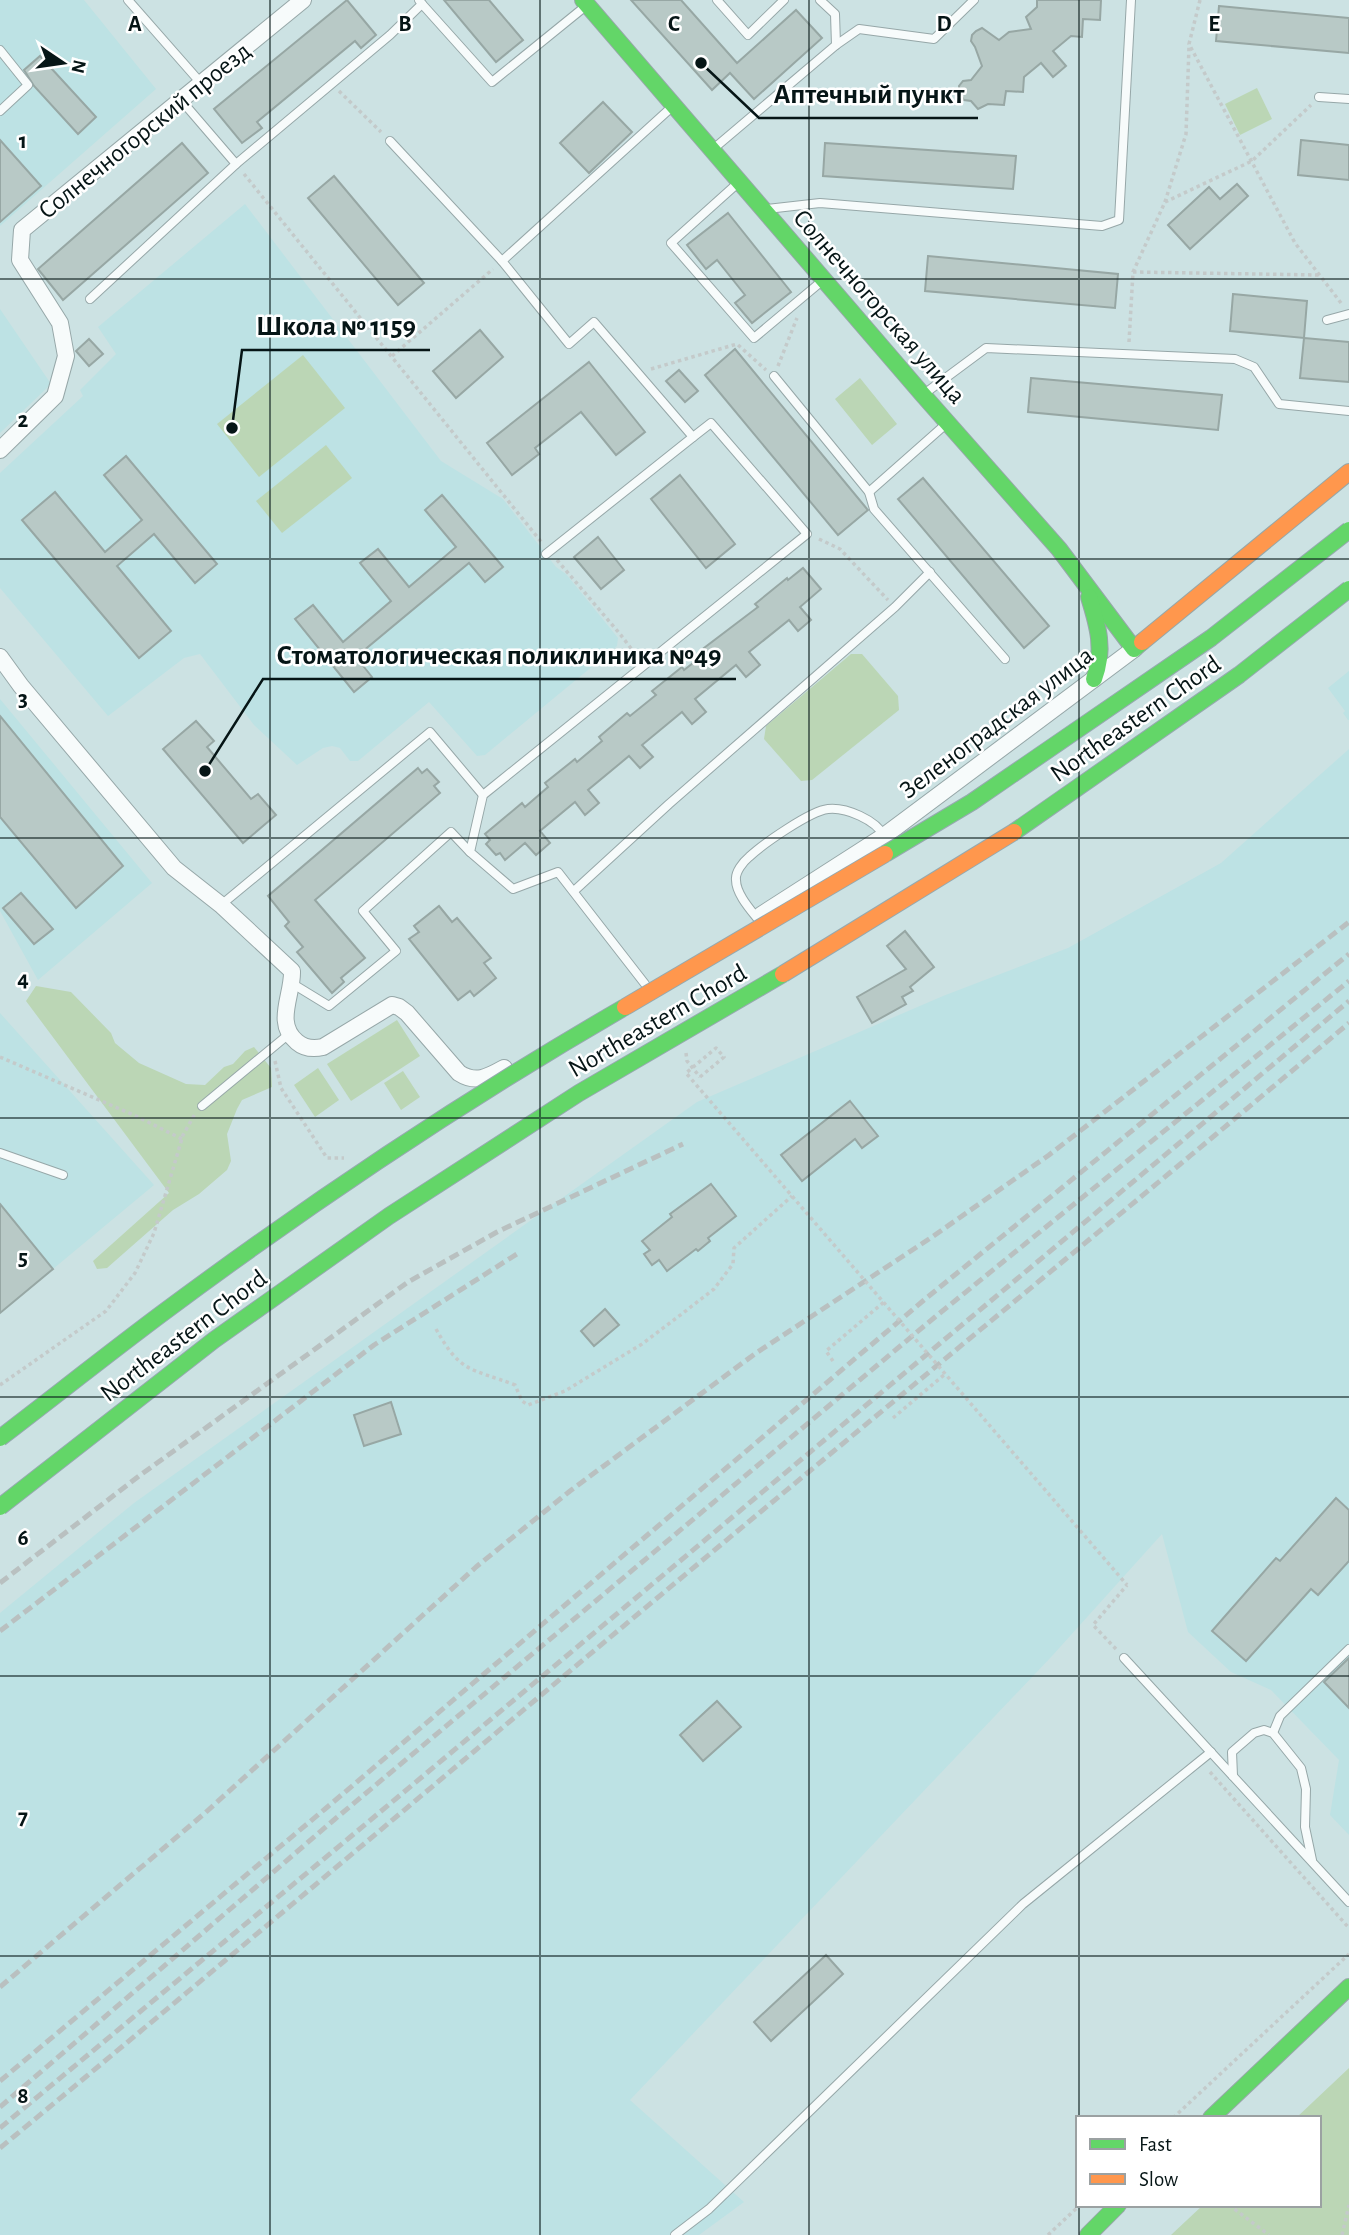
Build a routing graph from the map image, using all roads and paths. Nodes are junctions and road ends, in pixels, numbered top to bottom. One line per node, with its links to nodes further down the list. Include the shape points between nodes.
1 (128, 0): 14 (lane)
2 (303, 0): 14 (street, Солнечногорский проезд)
3 (717, 0): 4 (lane, via 748,35)
4 (784, 0)
5 (820, 0): 12 (lane, via 835,14)
6 (974, 0): 12 (lane, via 934,39 859,29)
7 (1131, 0): 27 (lane, via 1119,220 1102,226 820,203)
8 (1200, 0): 11 (path)
9 (420, 2): 10 (lane, via 492,82); 15 (lane)
10 (585, 3): 19 (main road, Солнечногорская улица)
11 (1189, 44): 23 (path); 26 (path, via 1186,134)
12 (836, 45): 22 (lane)
13 (0, 50): 20 (lane, via 28,85)
14 (200, 82): 18 (street, Солнечногорский проезд)
15 (332, 84): 21 (path); 24 (lane)
16 (1319, 97): 17 (lane); 23 (path)
17 (1349, 99)
18 (181, 100): 24 (lane); 45 (street, Солнечногорский проезд, via 22,230 20,260 60,323 66,356 55,396)
19 (674, 105): 22 (main road, Солнечногорская улица); 28 (lane)
20 (0, 111)
21 (390, 141): 28 (lane)
22 (712, 150): 25 (main road, Солнечногорская улица)
23 (1252, 161): 26 (path); 30 (path, via 1295,243)
24 (236, 164): 33 (lane); 38 (path)
25 (739, 182): 27 (main road, Солнечногорская улица); 32 (lane, via 671,243 754,338)
26 (1165, 202): 29 (path)
27 (764, 209): 31 (main road, Солнечногорская улица)
28 (502, 261): 38 (path); 39 (lane, via 569,344 594,322)
29 (1133, 272): 30 (path); 37 (path)
30 (1320, 275): 34 (path)
31 (824, 279): 32 (lane); 41 (main road, Солнечногорская улица)
32 (807, 293): 40 (path)
33 (90, 299)
34 (1342, 303)
35 (1349, 314): 36 (lane)
36 (1327, 320)
37 (1128, 354): 41 (lane, via 986,348); 42 (lane, via 1236,359 1254,367 1279,404)
38 (392, 356): 50 (path)
39 (638, 372): 40 (path, via 737,344); 44 (lane)
40 (774, 376): 47 (lane)
41 (923, 395): 43 (main road, Солнечногорская улица)
42 (1349, 411)
43 (947, 422): 47 (lane); 52 (main road, Солнечногорская улица)
44 (693, 437): 49 (lane, via 711,423); 50 (lane)
45 (0, 450)
46 (1349, 472): 55 (main road, Зеленоградская улица)
47 (869, 492): 51 (lane, via 874,509)
48 (1349, 530): 82 (main road, Northeastern Chord, bridge, via 1210,638 972,802 539,1057 345,1184 165,1311)
49 (807, 534): 54 (path, via 840,549); 58 (lane)
50 (548, 553): 58 (path)
51 (930, 572): 54 (lane); 57 (lane)
52 (1086, 585): 55 (main road, Солнечногорская улица); 59 (main road, via 1103,650)
53 (1349, 589): 83 (main road, Northeastern Chord, bridge, via 1239,675 1035,819 832,946 579,1093 388,1216 214,1340)
54 (895, 607): 63 (lane)
55 (1134, 649): 59 (street, Зеленоградская улица)
56 (0, 657): 64 (street, via 174,868)
57 (1004, 659)
58 (643, 664): 60 (lane)
59 (1094, 679): 61 (street, Зеленоградская улица)
60 (483, 795): 62 (lane); 64 (lane, via 430,732)
61 (884, 836): 65 (street, Зеленоградская улица); 65 (lane, via 880,829 847,811 827,809 807,816 740,867 736,880)
62 (470, 852): 63 (lane, via 513,889 558,872); 67 (lane, via 450,832 363,911 396,951 329,1006)
63 (574, 891): 66 (lane)
64 (220, 905): 67 (street, via 292,971)
65 (757, 918): 66 (street, Зеленоградская улица)
66 (648, 983): 68 (street, via 478,1080 459,1073 407,1013 392,1005 323,1047 298,1044)
67 (293, 984): 68 (street, via 285,1015)
68 (289, 1034): 71 (lane)
69 (0, 1057): 72 (path)
70 (700, 1077): 75 (path, bridge, via 724,1057 716,1048 686,1073)
71 (199, 1109): 72 (path)
72 (182, 1139): 80 (path, via 154,1233 135,1273 106,1311)
73 (0, 1153): 74 (lane)
74 (63, 1175)
75 (792, 1196): 76 (path, bridge); 77 (path, via 734,1248 733,1264 714,1289 642,1344 565,1391 528,1405 515,1385 474,1372 458,1360)
76 (884, 1302): 78 (path, via 826,1351); 79 (path, bridge)
77 (436, 1329)
78 (833, 1361)
79 (945, 1374): 81 (path); 84 (path, bridge, via 1128,1585 1093,1625)
80 (0, 1385)
81 (893, 1418)
82 (0, 1438)
83 (0, 1507)
84 (1115, 1648)
85 (1349, 1649): 87 (lane, via 1280,1716)
86 (1124, 1658): 88 (lane)
87 (1273, 1733): 89 (lane, via 1254,1733 1232,1752); 90 (lane, via 1301,1768)
88 (1211, 1752): 89 (lane); 100 (lane, via 1023,1904 709,2209)
89 (1233, 1776): 90 (lane)
90 (1313, 1863): 91 (lane)
91 (1349, 1902)
92 (1349, 1954): 94 (path)
93 (1349, 1987): 95 (main road)
94 (1175, 2116)
95 (1213, 2116)
96 (1349, 2205): 104 (path)
97 (1078, 2207): 101 (path)
98 (1116, 2207): 102 (main road)
99 (1232, 2207): 103 (path)
100 (675, 2235)
101 (1048, 2235)
102 (1088, 2235)
103 (1269, 2235)
104 (1342, 2235)

